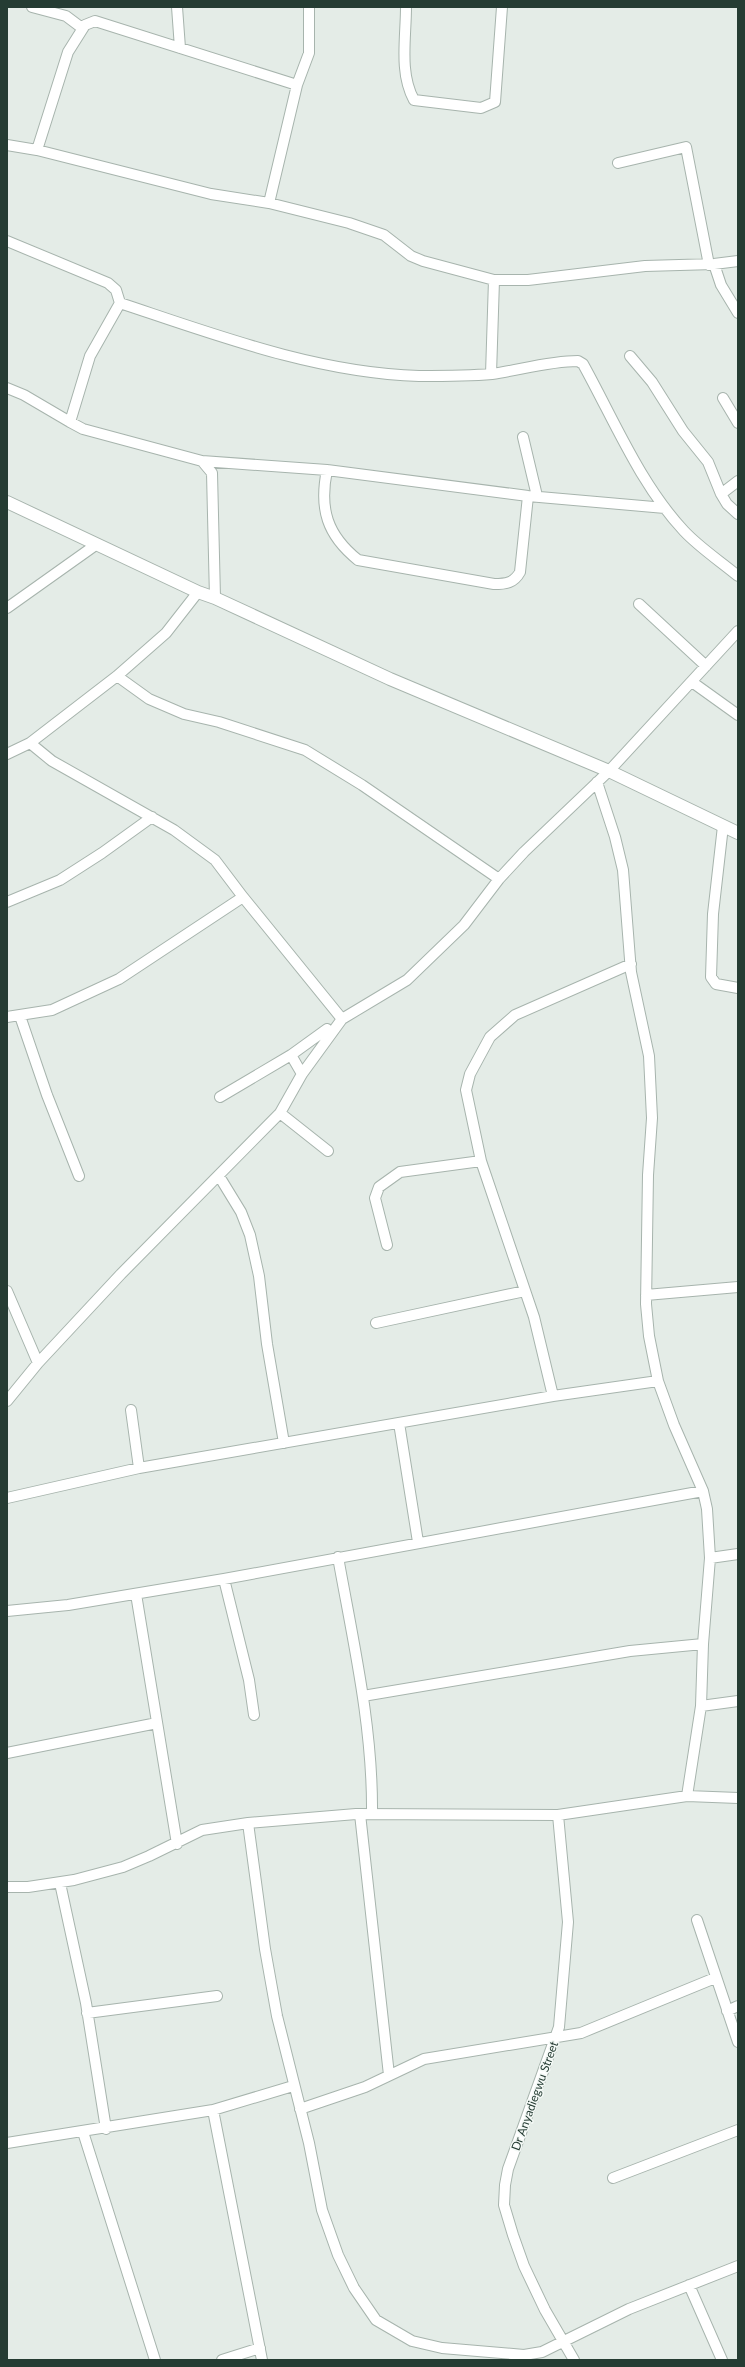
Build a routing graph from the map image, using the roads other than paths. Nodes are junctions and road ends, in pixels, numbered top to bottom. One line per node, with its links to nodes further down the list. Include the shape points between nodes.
1 (32, 7): 6 (street, via 66,16)
2 (177, 7): 7 (street)
3 (309, 7): 8 (street, via 309,53)
4 (406, 7): 5 (street, via 405,72 407,87 414,100 481,108 495,102)
5 (502, 7)
6 (82, 28): 7 (street, via 95,21); 10 (street, via 68,52)
7 (180, 48): 8 (street)
8 (297, 85): 12 (street)
9 (7, 145): 10 (street)
10 (37, 150): 12 (street, via 211,194)
11 (618, 163): 15 (street, via 686,147)
12 (269, 203): 16 (street, via 373,230 384,235 411,256 423,261)
13 (7, 241): 17 (street, via 108,282 116,290)
14 (738, 260): 15 (street)
15 (712, 264): 16 (street, via 645,266 528,280); 18 (street)
16 (494, 280): 20 (street)
17 (120, 302): 20 (street, via 229,339 334,366 419,376); 23 (street, via 90,356)
18 (738, 313)
19 (630, 356): 29 (street, via 652,382 683,431 708,462)
20 (490, 374): 32 (street, via 569,361 583,364 635,460)
21 (7, 388): 23 (street)
22 (723, 398): 24 (street)
23 (70, 422): 26 (street, via 83,429)
24 (738, 423)
25 (523, 437): 30 (street)
26 (202, 461): 27 (street); 37 (street, via 212,473)
27 (327, 470): 30 (street); 30 (street, via 323,491 326,520 345,550 358,560 494,584 506,584 516,579 520,572)
28 (738, 481): 29 (street)
29 (721, 494): 33 (street)
30 (533, 496): 32 (street)
31 (7, 502): 34 (street)
32 (665, 508): 35 (street, via 685,532)
33 (738, 514)
34 (97, 544): 36 (street); 39 (street)
35 (738, 576)
36 (198, 592): 37 (street); 42 (street, via 166,633)
37 (215, 598): 47 (street, via 390,679)
38 (639, 604): 41 (street)
39 (7, 608)
40 (738, 631): 41 (street)
41 (706, 666): 43 (street)
42 (117, 676): 45 (street); 52 (street, via 149,699 184,714 219,722 305,750 362,785)
43 (692, 682): 44 (street); 47 (street)
44 (738, 715)
45 (30, 743): 46 (street); 49 (street, via 52,761)
46 (7, 754)
47 (609, 771): 48 (street); 50 (street)
48 (597, 782): 52 (street); 55 (street, via 623,870)
49 (152, 817): 53 (street, via 215,860); 54 (street, via 60,880)
50 (723, 826): 51 (street); 56 (street, via 713,914 711,977 716,984)
51 (738, 833)
52 (499, 879): 59 (street, via 464,925 407,980)
53 (243, 897): 57 (street, via 118,979 52,1010); 59 (street)
54 (7, 902)
55 (631, 964): 66 (street, via 515,1015 490,1037 470,1074 466,1090); 73 (street, via 648,1056 652,1118 648,1175)
56 (738, 988)
57 (20, 1016): 58 (street); 67 (street)
58 (7, 1017)
59 (342, 1019): 62 (street)
60 (327, 1029): 61 (street)
61 (291, 1055): 62 (street); 63 (street)
62 (302, 1074): 64 (street)
63 (220, 1097)
64 (280, 1113): 65 (street); 68 (street)
65 (328, 1152)
66 (482, 1161): 69 (street, via 400,1172 379,1187 375,1198); 72 (street)
67 (79, 1176)
68 (219, 1176): 75 (street, via 121,1274); 81 (street, via 241,1212 250,1235 259,1276 267,1344)
69 (387, 1245)
70 (738, 1287): 73 (street)
71 (7, 1291): 75 (street)
72 (525, 1291): 74 (street); 77 (street)
73 (646, 1296): 76 (street, via 649,1336)
74 (376, 1323)
75 (38, 1363): 78 (street)
76 (658, 1381): 77 (street); 83 (street)
77 (553, 1396): 80 (street)
78 (7, 1401)
79 (131, 1410): 82 (street)
80 (399, 1423): 81 (street); 85 (street)
81 (284, 1443): 82 (street)
82 (140, 1468): 84 (street)
83 (702, 1491): 85 (street); 88 (street, via 707,1509)
84 (7, 1498)
85 (418, 1542): 87 (street)
86 (738, 1554): 88 (street)
87 (338, 1557): 89 (street); 93 (street)
88 (710, 1558): 92 (street)
89 (224, 1579): 90 (street); 96 (street, via 249,1680)
90 (136, 1594): 91 (street, via 68,1605); 97 (street)
91 (7, 1611)
92 (703, 1644): 93 (street, via 630,1651); 95 (street)
93 (363, 1696): 102 (street, via 371,1762)
94 (738, 1700): 95 (street)
95 (701, 1706): 99 (street)
96 (254, 1715)
97 (157, 1722): 98 (street); 105 (street)
98 (7, 1753)
99 (687, 1796): 100 (street); 103 (street)
100 (738, 1798)
101 (360, 1814): 102 (street); 104 (street); 116 (street)
102 (372, 1814): 103 (street)
103 (558, 1815): 114 (street, Dr Anyadiegwu Street, via 568,1922 559,2027)
104 (248, 1823): 105 (street, via 202,1830); 117 (street, via 265,1949)
105 (177, 1844): 106 (street, via 123,1867)
106 (60, 1883): 107 (street); 113 (street)
107 (7, 1887)
108 (697, 1920): 109 (street)
109 (715, 1978): 112 (street); 114 (street, via 582,2033)
110 (217, 1996): 113 (street)
111 (738, 2006): 112 (street)
112 (727, 2011): 115 (street)
113 (87, 2013): 120 (street)
114 (556, 2036): 116 (street, via 424,2059); 127 (street, Dr Anyadiegwu Street, via 508,2169 504,2205 524,2266 545,2310)
115 (738, 2042)
116 (389, 2075): 118 (street, via 365,2087)
117 (293, 2086): 118 (street); 119 (street)
118 (300, 2109): 127 (street, via 322,2210 338,2255 354,2288 376,2320 412,2341 442,2348 524,2355 542,2352)
119 (213, 2110): 120 (street); 128 (street)
120 (106, 2128): 122 (street)
121 (738, 2130): 124 (street)
122 (83, 2132): 123 (street); 129 (street)
123 (7, 2143)
124 (613, 2178)
125 (738, 2266): 126 (street)
126 (689, 2285): 127 (street, via 629,2308); 133 (street)
127 (564, 2341): 132 (street, Dr Anyadiegwu Street)
128 (260, 2348): 130 (street); 131 (street)
129 (155, 2360)
130 (222, 2360)
131 (262, 2360)
132 (574, 2360)
133 (722, 2360)

